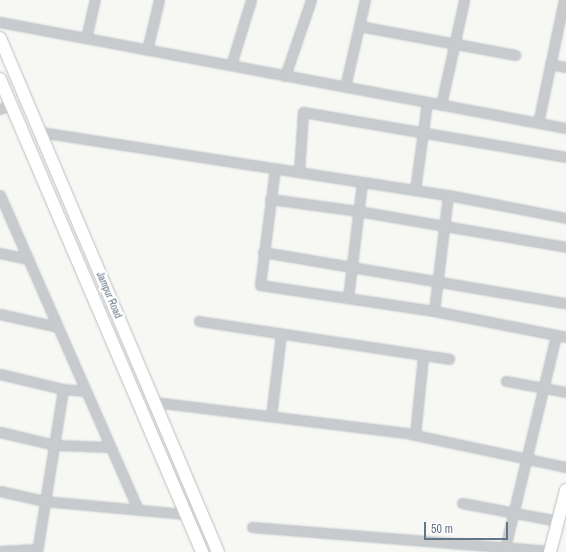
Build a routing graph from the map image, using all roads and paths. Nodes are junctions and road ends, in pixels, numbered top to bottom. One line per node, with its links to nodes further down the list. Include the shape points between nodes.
1 (95, 0): 11 (street)
2 (159, 0): 13 (street)
3 (251, 0): 16 (street)
4 (311, 0): 18 (street)
5 (366, 0): 9 (street)
6 (464, 0): 12 (street)
7 (562, 1): 15 (street)
8 (0, 22): 11 (street)
9 (359, 26): 12 (street); 20 (street)
10 (0, 38): 26 (main road, Jampur Road)
11 (86, 38): 13 (street)
12 (454, 45): 14 (street); 22 (street)
13 (148, 50): 16 (street)
14 (515, 55)
15 (550, 64): 17 (street); 24 (street)
16 (231, 65): 18 (street)
17 (566, 67)
18 (285, 76): 20 (street)
19 (0, 79): 23 (main road, Jampur Road)
20 (345, 87): 21 (street)
21 (427, 102): 22 (street); 27 (street)
22 (441, 105): 24 (street)
23 (5, 107): 75 (main road, Jampur Road)
24 (538, 123): 25 (street)
25 (566, 128)
26 (40, 132): 29 (street); 62 (main road, Jampur Road)
27 (422, 134): 28 (street); 30 (street, via 303,112); 32 (street)
28 (566, 157)
29 (275, 168): 30 (street); 35 (street)
30 (299, 172): 31 (street)
31 (362, 182): 32 (street); 36 (street)
32 (415, 190): 34 (street)
33 (0, 195): 42 (street)
34 (448, 195): 37 (street); 38 (street)
35 (270, 199): 36 (street); 40 (street)
36 (358, 211): 38 (street); 43 (street)
37 (566, 218)
38 (445, 225): 39 (street); 44 (street)
39 (566, 247)
40 (263, 252): 43 (street); 45 (street, via 260,285)
41 (0, 253): 42 (street)
42 (28, 259): 50 (street)
43 (351, 267): 44 (street); 45 (street)
44 (438, 282): 46 (street); 47 (street)
45 (348, 298): 47 (street)
46 (566, 302)
47 (434, 311): 52 (street)
48 (0, 314): 50 (street)
49 (199, 321): 51 (street)
50 (58, 327): 60 (street)
51 (281, 334): 54 (street); 63 (street)
52 (556, 335): 53 (street); 58 (street)
53 (566, 337)
54 (423, 356): 55 (street); 65 (street)
55 (449, 359)
56 (0, 374): 59 (street)
57 (506, 381): 58 (street)
58 (544, 388): 61 (street); 68 (street)
59 (63, 389): 60 (street); 66 (street)
60 (86, 391): 67 (street)
61 (566, 392)
62 (154, 402): 63 (street); 83 (main road, Jampur Road)
63 (271, 416): 65 (street)
64 (0, 432): 66 (street)
65 (415, 434): 68 (street)
66 (56, 445): 67 (street); 72 (street)
67 (110, 447): 74 (street)
68 (527, 459): 69 (street); 76 (street)
69 (566, 467)
70 (566, 490): 77 (main road)
71 (0, 491): 72 (street)
72 (44, 501): 74 (street); 80 (street)
73 (462, 503): 76 (street)
74 (138, 510): 75 (street)
75 (185, 514): 82 (main road, Jampur Road)
76 (514, 514): 77 (street); 79 (street)
77 (558, 521): 84 (main road)
78 (252, 527): 79 (street)
79 (504, 550): 84 (street)
80 (37, 551): 81 (street)
81 (0, 552)
82 (202, 552)
83 (218, 552)
84 (550, 552)

